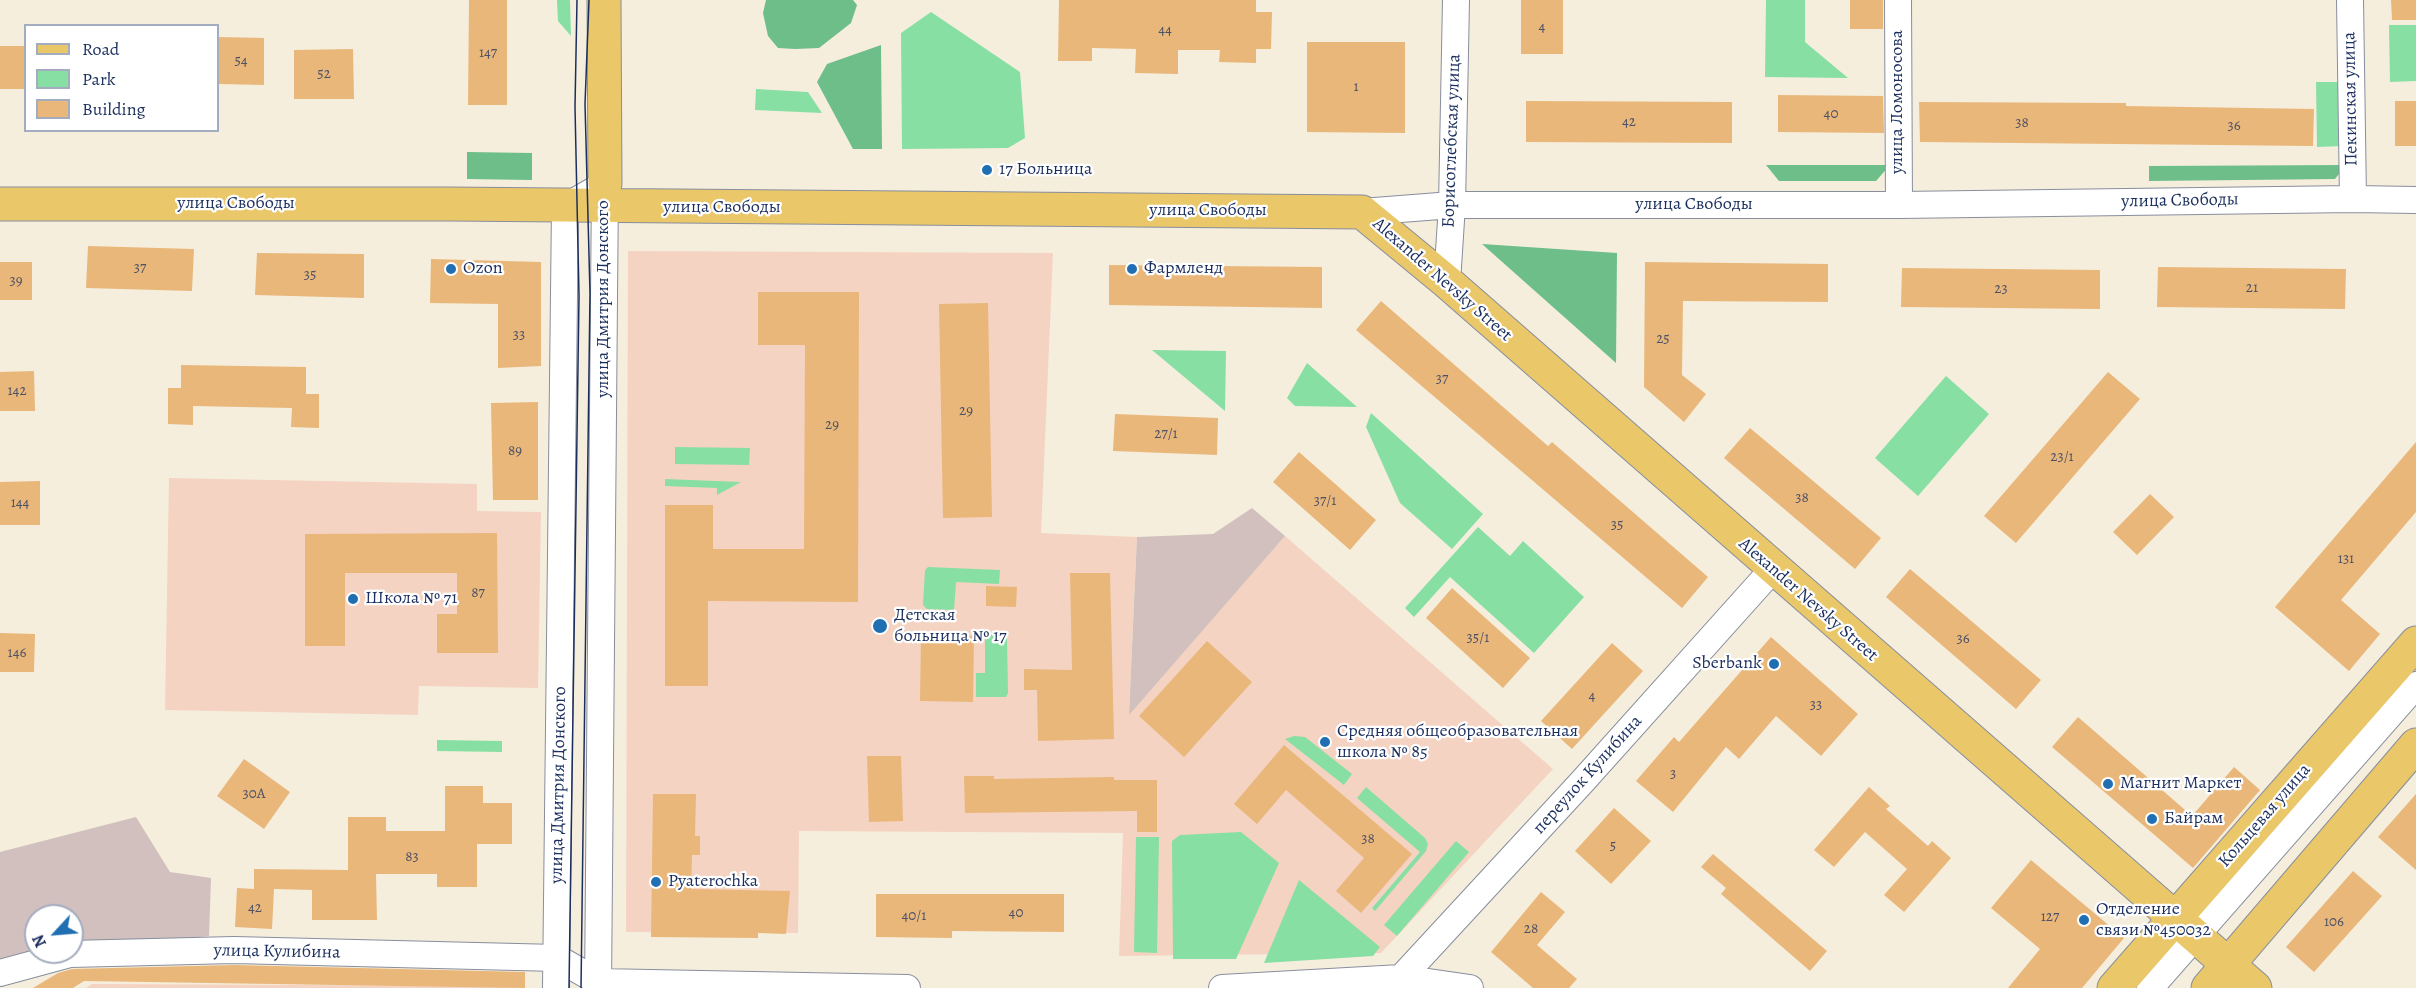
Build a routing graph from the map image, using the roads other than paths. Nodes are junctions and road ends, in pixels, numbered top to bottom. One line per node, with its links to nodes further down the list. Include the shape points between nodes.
1 (604, 0): 5 (main road)
2 (1456, 0): 9 (street, Борисоглебская улица)
3 (1898, 0): 10 (street, улица Ломоносова)
4 (2350, 0): 6 (street, Пекинская улица)
5 (605, 196): 11 (main road, улица Свободы); 12 (main road, улица Свободы); 23 (street, улица Дмитрия Донского)
6 (2353, 199): 7 (street, улица Свободы); 10 (street, улица Свободы)
7 (2416, 200)
8 (0, 204): 11 (main road, улица Свободы)
9 (1452, 205): 10 (street, улица Свободы); 12 (street, улица Свободы); 13 (street, Борисоглебская улица)
10 (1899, 205)
11 (565, 207): 19 (street, улица Дмитрия Донского)
12 (1362, 212): 13 (main road, Alexander Nevsky Street)
13 (1447, 282): 14 (main road, Alexander Nevsky Street)
14 (1773, 569): 18 (main road, Alexander Nevsky Street); 22 (street, переулок Кулибина)
15 (2416, 643): 18 (main road, Кольцевая улица)
16 (2416, 685): 18 (street)
17 (2416, 745): 21 (main road)
18 (2185, 928): 21 (main road, Alexander Nevsky Street); 29 (main road, Кольцевая улица); 30 (street)
19 (557, 958): 20 (street, улица Кулибина, via 222,950 70,954); 23 (street); 25 (street, улица Дмитрия Донского)
20 (0, 973)
21 (2218, 976): 31 (main road, Alexander Nevsky Street)
22 (1401, 978): 24 (street); 27 (street)
23 (598, 985): 26 (street)
24 (1430, 985): 28 (street)
25 (556, 988)
26 (907, 988)
27 (1222, 988)
28 (1470, 988)
29 (2114, 988)
30 (2150, 988)
31 (2254, 988)

